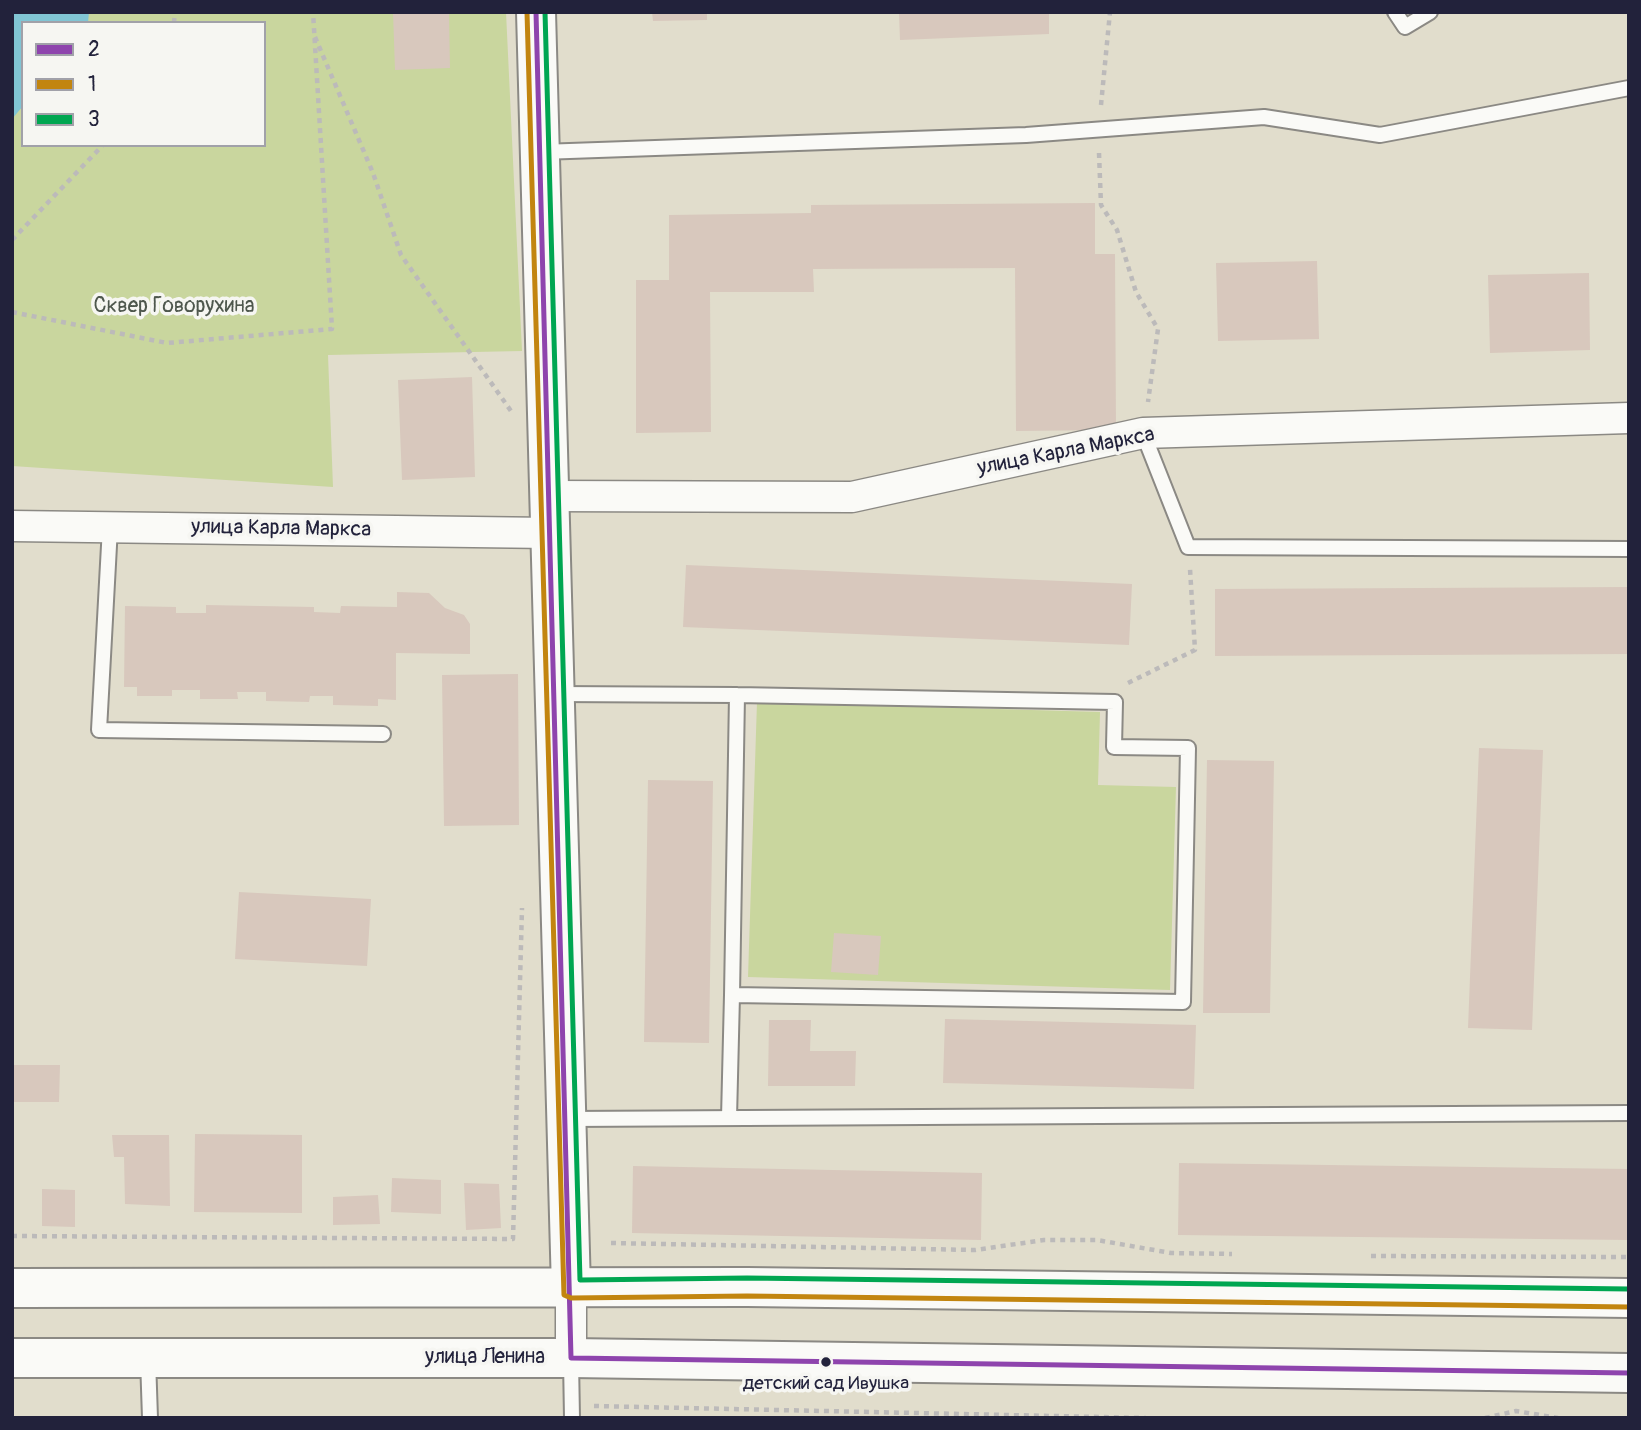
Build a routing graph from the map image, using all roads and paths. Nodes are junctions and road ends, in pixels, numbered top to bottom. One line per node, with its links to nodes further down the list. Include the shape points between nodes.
1 (313, 12): 6 (path)
2 (536, 12): 10 (main road)
3 (1110, 12): 8 (path)
4 (1395, 12): 5 (lane, via 1405,27)
5 (1430, 12)
6 (314, 33): 12 (path, via 332,329 167,343); 13 (path, via 373,173 401,255)
7 (1629, 88): 8 (lane, via 1380,135 1264,117)
8 (1099, 130): 10 (lane); 15 (path, via 1101,205 1116,230 1136,292 1158,329)
9 (101, 147): 11 (path)
10 (540, 152): 16 (main road)
11 (12, 240)
12 (12, 312)
13 (513, 414)
14 (1629, 418): 15 (street, улица Карла Маркса)
15 (1143, 433): 16 (street, улица Карла Маркса, via 852,497); 19 (lane)
16 (549, 514): 18 (street, улица Карла Маркса); 21 (main road)
17 (12, 526): 18 (street, улица Карла Маркса)
18 (110, 527): 24 (lane, via 99,730)
19 (1188, 547): 20 (lane); 23 (path, via 1195,650)
20 (1629, 549)
21 (554, 694): 22 (lane); 29 (main road)
22 (737, 695): 23 (lane); 26 (lane)
23 (1084, 701): 26 (lane, via 1115,702 1114,747 1188,748 1183,1002)
24 (383, 734)
25 (522, 906): 30 (path, via 513,1239)
26 (732, 995): 28 (lane)
27 (1629, 1113): 28 (lane)
28 (729, 1118): 29 (lane)
29 (564, 1119): 36 (main road)
30 (12, 1236)
31 (611, 1243): 32 (path, via 975,1250 1097,1240 1171,1253)
32 (1236, 1254)
33 (1360, 1256): 34 (path)
34 (1629, 1257)
35 (12, 1287): 36 (main road)
36 (570, 1289): 37 (main road, via 747,1287); 40 (street)
37 (1629, 1298)
38 (12, 1358): 39 (main road, улица Ленина)
39 (148, 1358): 40 (main road, улица Ленина); 43 (lane)
40 (571, 1358): 41 (main road, улица Ленина); 42 (lane)
41 (1629, 1373)
42 (572, 1412): 44 (path)
43 (150, 1418)
44 (1146, 1418)
45 (1485, 1418): 46 (path, via 1516,1411)
46 (1558, 1418)

